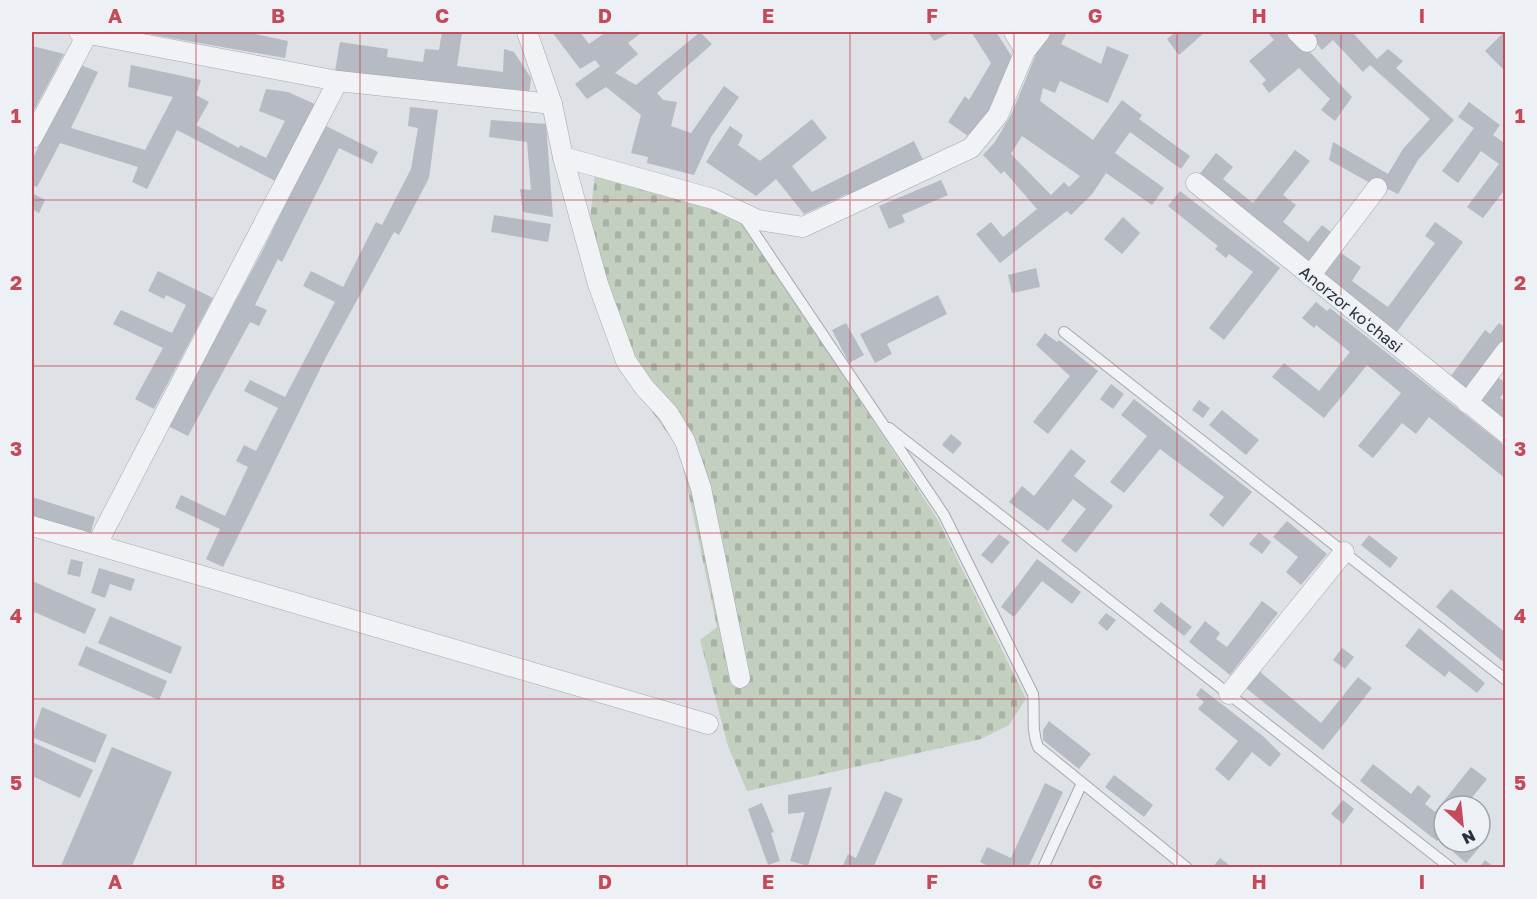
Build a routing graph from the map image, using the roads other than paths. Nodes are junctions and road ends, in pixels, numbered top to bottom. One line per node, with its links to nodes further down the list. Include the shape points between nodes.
1 (83, 32): 6 (street); 8 (street)
2 (527, 32): 7 (street)
3 (1014, 32): 5 (street)
4 (1040, 32): 5 (street)
5 (1024, 51): 12 (street, via 998,115 971,148 803,227 758,220)
6 (338, 81): 7 (street); 20 (street)
7 (552, 104): 9 (street)
8 (32, 138)
9 (563, 157): 12 (street, via 712,199); 22 (street, via 598,284 626,361 668,412 685,441 698,479)
10 (1196, 183): 13 (street, Anorzor koʻchasi)
11 (1377, 188): 13 (street)
12 (740, 212): 17 (lane)
13 (1310, 276): 16 (street, Anorzor koʻchasi)
14 (1064, 332): 21 (lane)
15 (1506, 351): 16 (street)
16 (1467, 403): 18 (street, Anorzor koʻchasi)
17 (880, 421): 24 (lane); 26 (lane, via 944,515 1033,694 1036,715 1032,732 1038,747)
18 (1506, 433)
19 (32, 525): 20 (street)
20 (97, 544): 25 (street)
21 (1344, 552): 23 (lane); 24 (street)
22 (740, 678)
23 (1506, 680)
24 (1229, 694): 29 (lane)
25 (708, 723)
26 (1082, 783): 27 (lane); 28 (lane)
27 (1043, 867)
28 (1186, 867)
29 (1451, 867)

